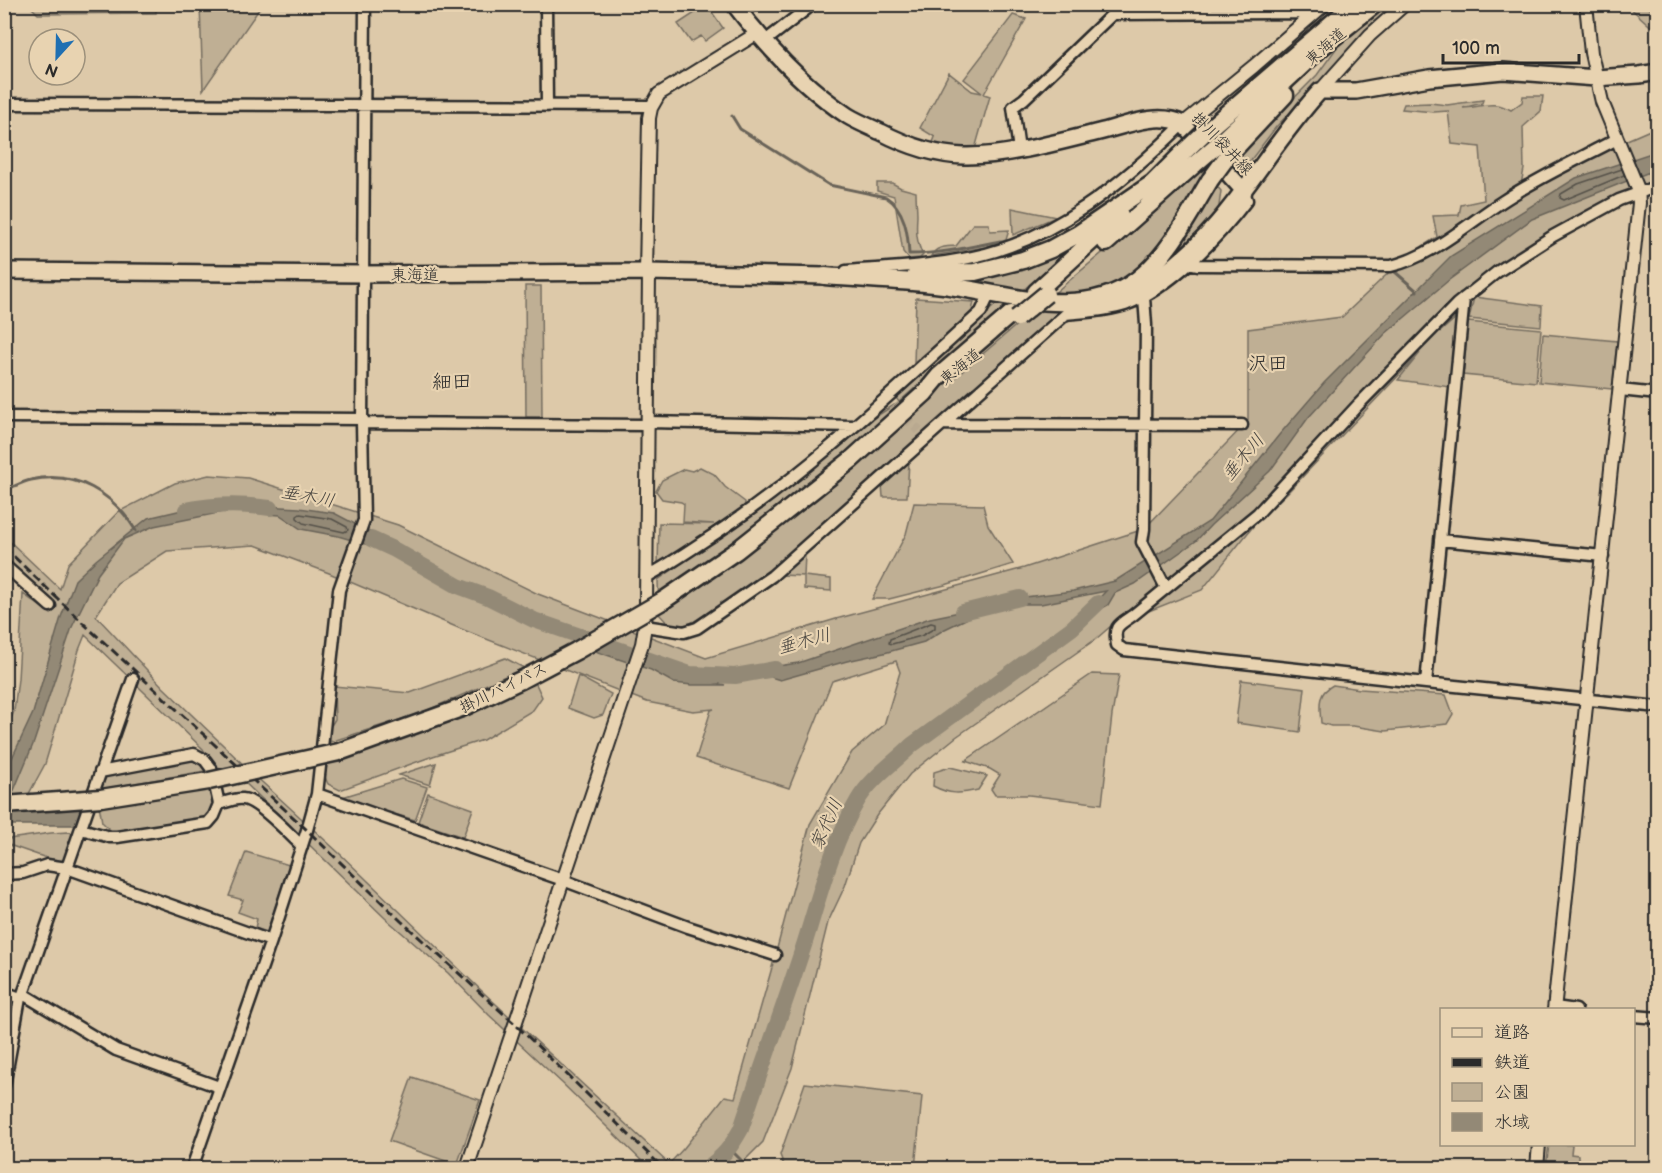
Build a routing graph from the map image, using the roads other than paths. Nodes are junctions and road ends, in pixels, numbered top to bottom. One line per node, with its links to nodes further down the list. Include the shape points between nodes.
1 (365, 4): 18 (street)
2 (546, 4): 19 (street)
3 (734, 4): 13 (main road, 掛川袋井線)
4 (813, 4): 13 (street)
5 (1123, 4): 11 (street)
6 (1325, 4): 12 (street)
7 (1375, 4): 10 (highway, 東海道)
8 (1405, 4): 16 (street, via 1373,32)
9 (1586, 4): 15 (street)
10 (1355, 12): 23 (highway, 東海道); 23 (highway, via 1329,50)
11 (1114, 14): 12 (street, via 1300,13); 24 (street, via 1013,107)
12 (1308, 18): 21 (street)
13 (760, 38): 20 (street, via 658,94); 24 (main road, 掛川袋井線, via 843,112 913,147 965,156)
14 (1658, 72): 15 (main road)
15 (1596, 78): 16 (main road, via 1503,71 1429,78 1356,91); 22 (street)
16 (1320, 91): 28 (main road, 掛川袋井線, via 1300,112)
17 (4, 104): 18 (street)
18 (364, 104): 19 (street); 33 (street)
19 (547, 106): 20 (street)
20 (652, 106): 32 (street)
21 (1183, 124): 24 (main road, 掛川袋井線, via 1162,119 1141,122); 28 (main road, 掛川袋井線); 34 (street, via 1126,177 1082,210 1029,238 944,262)
22 (1619, 142): 29 (street); 30 (street, via 1503,200 1425,254 1405,263)
23 (1216, 145): 25 (highway, 東海道, bridge); 40 (highway, bridge, via 1210,180 1153,266 1137,280)
24 (1019, 150)
25 (1190, 158): 26 (highway, 東海道); 37 (highway, 東海道, via 1170,188)
26 (1156, 181): 35 (highway, via 1078,234 1023,260 975,272); 37 (highway, 東海道)
27 (1658, 186): 29 (street)
28 (1244, 191): 30 (street, via 1247,200); 40 (main road, via 1182,261 1131,295)
29 (1638, 191): 39 (street, via 1553,236); 41 (street)
30 (1189, 263): 38 (street)
31 (4, 271): 33 (main road, 東海道)
32 (648, 272): 33 (main road, 東海道); 34 (main road, 東海道); 46 (street)
33 (363, 274): 45 (street)
34 (798, 276): 35 (main road, 東海道)
35 (825, 276): 36 (highway, via 935,284)
36 (990, 293): 40 (highway, via 1058,302); 50 (street, via 981,312 890,401)
37 (1041, 293): 42 (highway, 東海道, via 939,376)
38 (1144, 297): 47 (street, via 1110,309 1066,314); 48 (street)
39 (1464, 298): 51 (street); 55 (street, via 1258,513)
40 (1096, 300)
41 (1620, 390): 43 (street); 52 (street)
42 (925, 393): 65 (highway, 掛川バイパス, bridge, via 851,460 736,551 664,600 576,651 464,707 339,752 209,781 120,796)
43 (1658, 394)
44 (4, 417): 45 (street)
45 (363, 421): 46 (street); 63 (street, via 364,520 338,599)
46 (648, 424): 50 (street); 54 (street)
47 (943, 424): 48 (street); 57 (street, via 923,434 772,576 710,621 684,633)
48 (1144, 425): 49 (street); 55 (street, via 1142,542)
49 (1242, 425)
50 (854, 426): 54 (street, via 778,490)
51 (1440, 540): 52 (street); 59 (street)
52 (1603, 556): 60 (street)
53 (4, 565): 56 (street)
54 (646, 577): 57 (street)
55 (1167, 588): 59 (street, via 1118,625 1117,645 1124,650)
56 (50, 606)
57 (645, 626): 70 (street)
58 (133, 679): 62 (street)
59 (1426, 683): 60 (street)
60 (1587, 700): 61 (street); 75 (street)
61 (1658, 707)
62 (100, 772): 64 (street, via 194,754 211,768); 66 (street)
63 (316, 794): 67 (street); 70 (street)
64 (219, 804): 66 (street, via 208,823 117,837); 67 (street, via 243,799 251,802)
65 (4, 805)
66 (81, 828): 68 (street)
67 (302, 846): 71 (street)
68 (67, 868): 69 (street, via 47,865); 71 (street); 74 (street)
69 (4, 874)
70 (562, 880): 72 (street); 82 (street)
71 (271, 941): 79 (street)
72 (776, 955)
73 (4, 992): 74 (street)
74 (22, 996): 78 (street); 79 (street, via 116,1050)
75 (1555, 1008)
76 (1635, 1016): 77 (street)
77 (1658, 1018)
78 (4, 1086)
79 (219, 1087): 81 (street)
80 (1539, 1146): 83 (street)
81 (192, 1168)
82 (467, 1168)
83 (1537, 1168)

